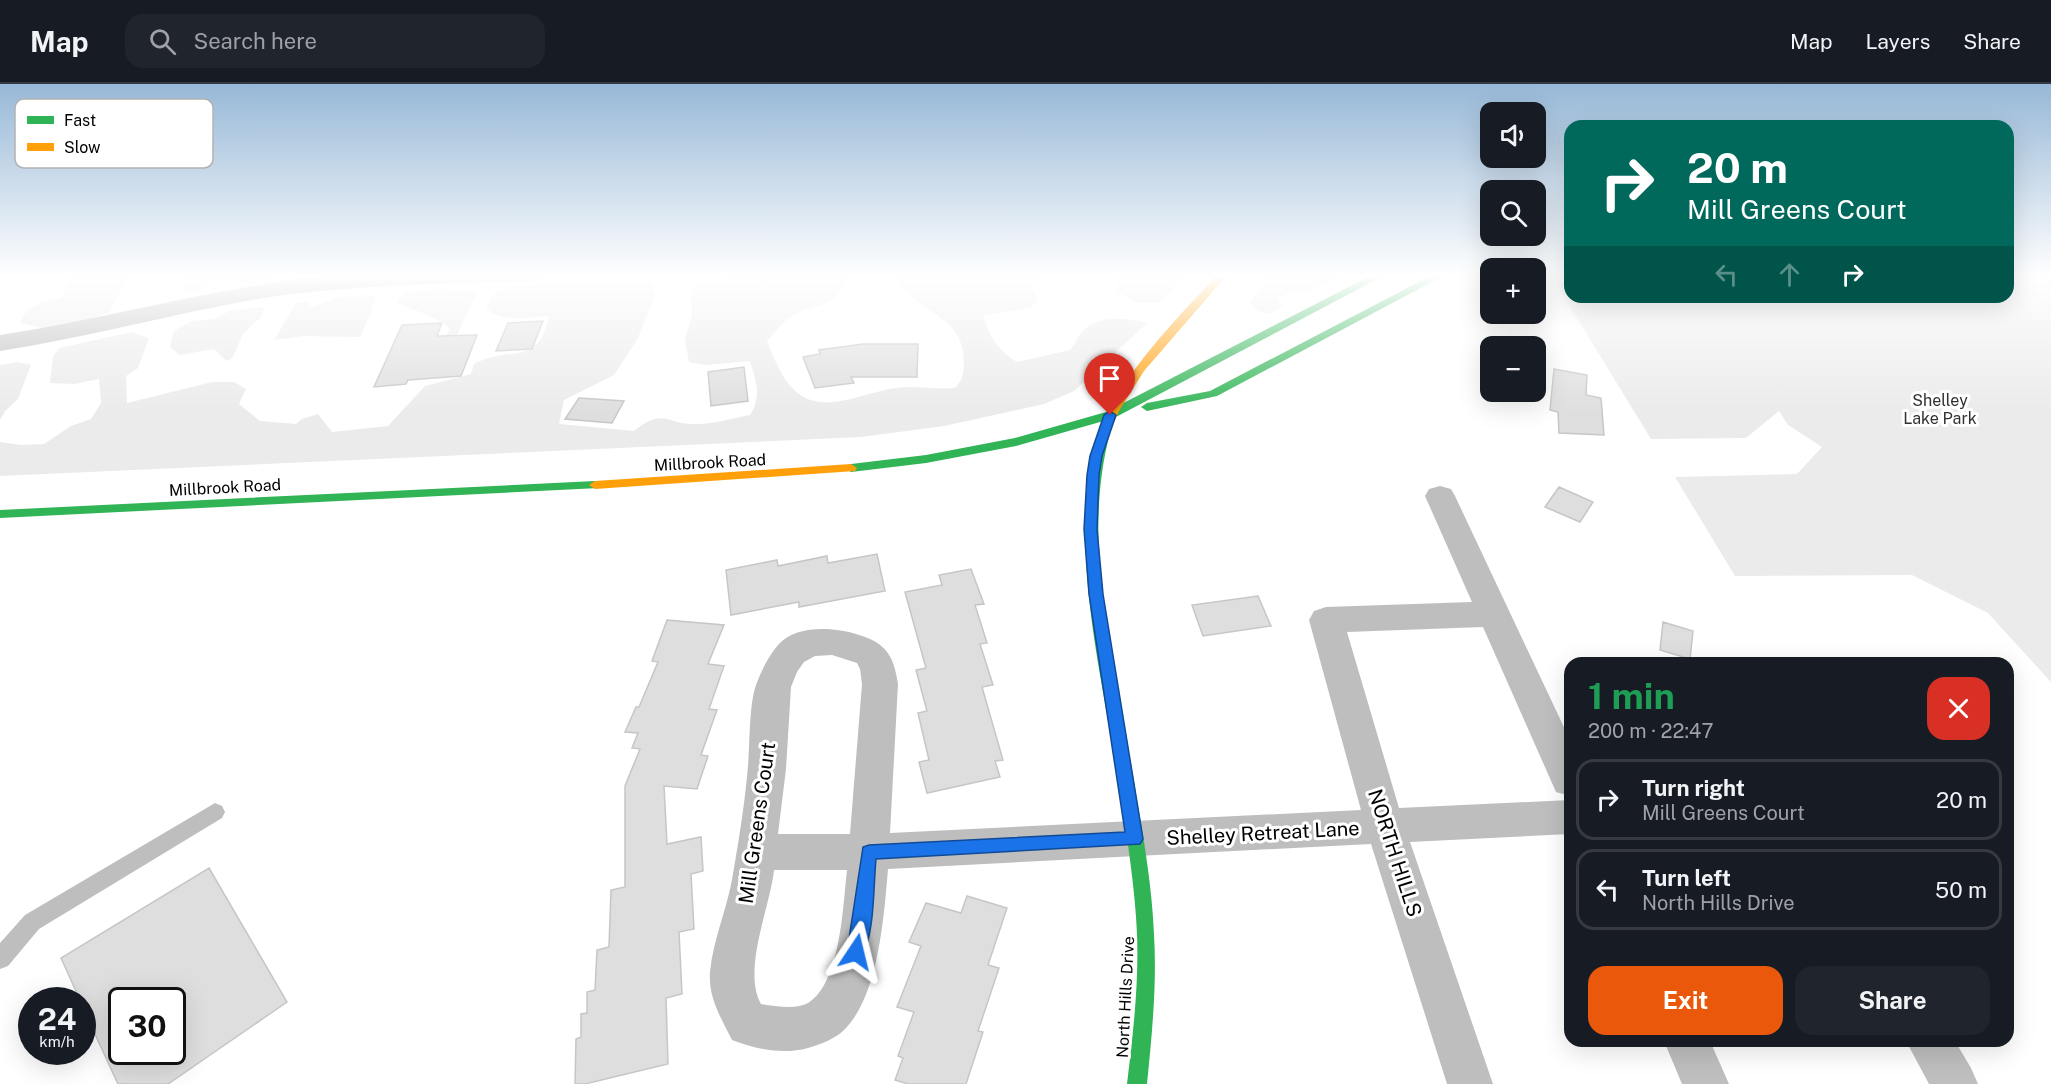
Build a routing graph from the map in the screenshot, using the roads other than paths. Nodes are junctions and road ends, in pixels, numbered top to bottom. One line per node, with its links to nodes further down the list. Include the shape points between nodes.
1 (123, 321): 5 (street)
2 (1182, 321): 6 (main road, North Hills Drive, via 1140,369)
3 (1292, 321): 6 (main road, Millbrook Road)
4 (1353, 321): 6 (main road, via 1213,394)
5 (0, 343)
6 (1110, 415): 8 (main road, Millbrook Road, via 1016,442 837,470); 14 (main road, North Hills Drive, via 1096,456 1090,529 1096,594)
7 (1440, 496): 9 (street)
8 (0, 514)
9 (1494, 614): 10 (street); 13 (street, NORTH HILLS, via 1326,620)
10 (1564, 767)
11 (215, 812): 17 (lane, via 32,922)
12 (1564, 817): 13 (street, Shelley Retreat Lane)
13 (1385, 826): 14 (street, Shelley Retreat Lane); 21 (street, NORTH HILLS)
14 (1135, 839): 16 (street); 20 (main road, North Hills Drive, via 1146,946)
15 (756, 852): 16 (street); 16 (street, Mill Greens Court, via 732,972 735,1000 748,1024 776,1030 807,1026 830,1014 847,985 860,935); 16 (street, Mill Greens Court, via 773,687 792,652 810,643 832,642 869,653 878,668)
16 (869, 852)
17 (0, 959)
18 (1690, 1047): 22 (street)
19 (1933, 1047): 23 (street)
20 (1137, 1084)
21 (1470, 1084)
22 (1706, 1084)
23 (1955, 1084)

